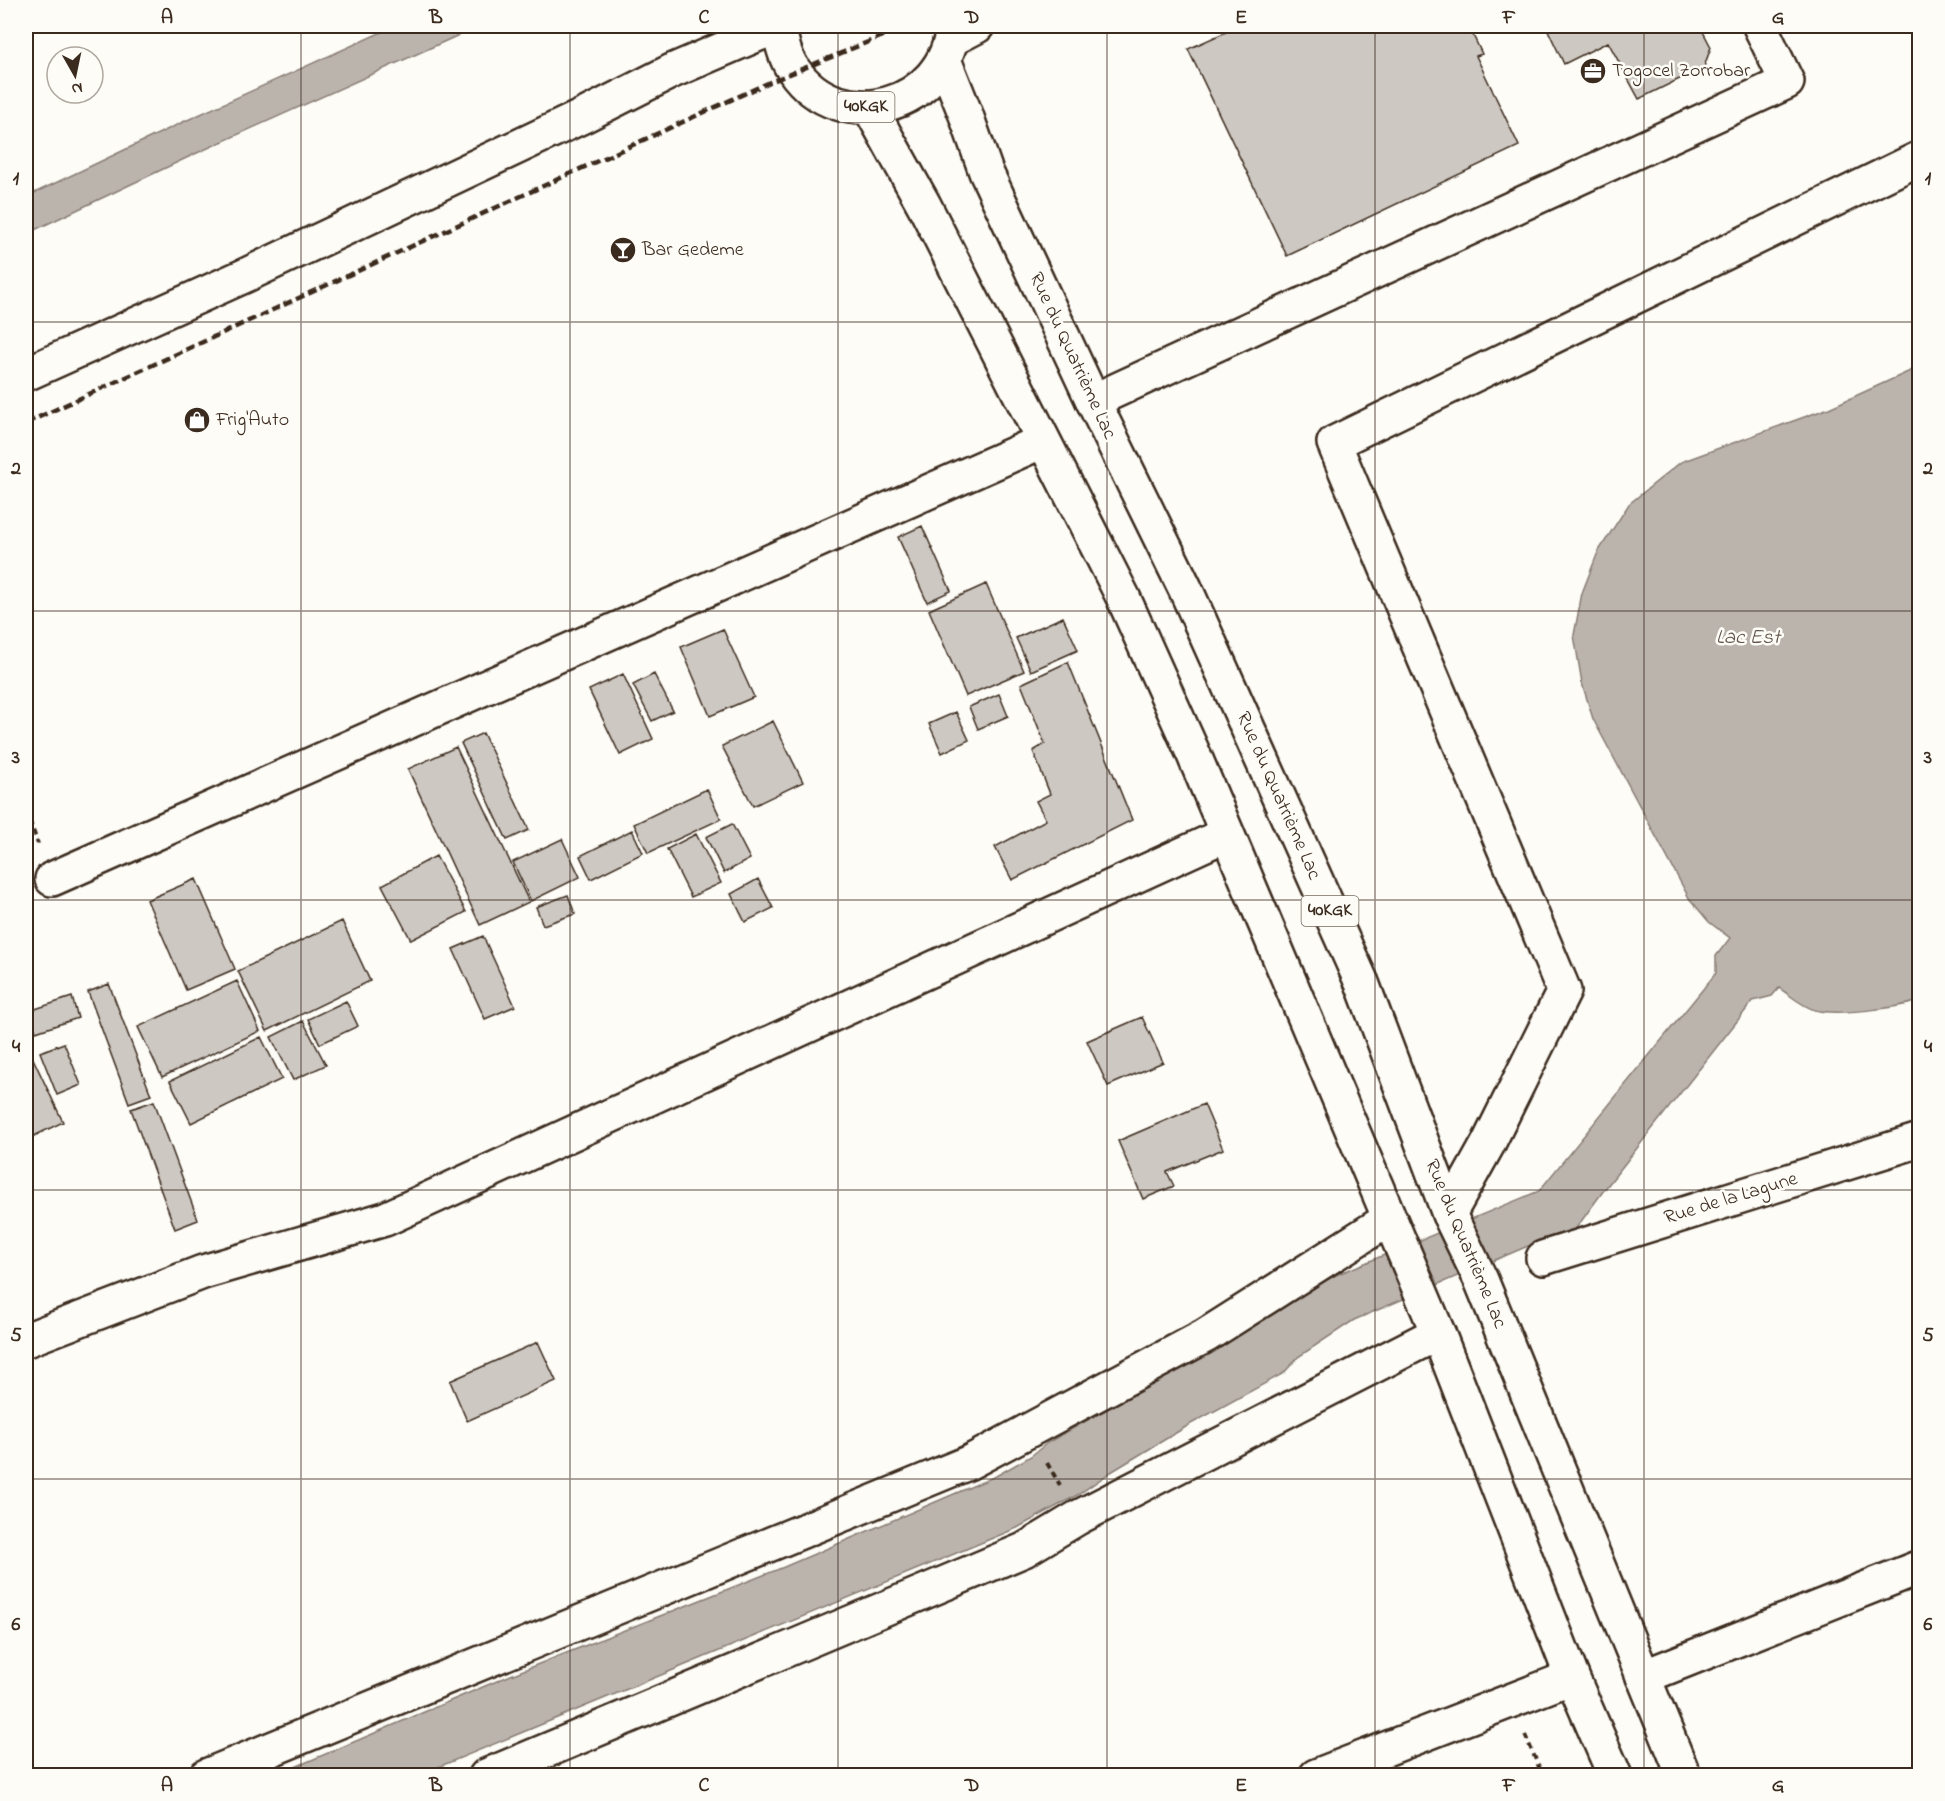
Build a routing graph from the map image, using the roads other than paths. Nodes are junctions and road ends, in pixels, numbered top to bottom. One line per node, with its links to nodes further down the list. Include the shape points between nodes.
1 (778, 26): 4 (street, 40KGK, via 792,68 807,85 826,98); 6 (street, via 672,71 544,135)
2 (1760, 26): 7 (street, via 1788,82)
3 (956, 37): 4 (street, 40KGK, via 931,79 914,93); 7 (street, Rue du Quatrième Lac / 40KGK, via 966,114 986,172)
4 (870, 108): 8 (street, 40KGK, via 924,205)
5 (1920, 158): 12 (street, via 1334,442 1564,991)
6 (26, 374)
7 (1093, 401): 12 (street, Rue du Quatrième Lac / 40KGK, via 1185,588 1362,983)
8 (1043, 441): 9 (street, 40KGK, via 1123,597); 10 (street)
9 (1227, 834): 13 (street, 40KGK); 16 (street, via 385,1219 203,1272)
10 (52, 879)
11 (1920, 1140): 14 (street, Rue de la Lagune)
12 (1449, 1214): 19 (street, Rue du Quatrième Lac / 40KGK, via 1481,1280)
13 (1389, 1219): 15 (street, 40KGK); 20 (street, via 1205,1336 968,1463)
14 (1543, 1258)
15 (1438, 1333): 18 (street, 40KGK); 21 (street, via 1079,1517 1024,1550)
16 (26, 1340)
17 (1920, 1567): 19 (street)
18 (1572, 1677): 22 (street); 23 (street, 40KGK)
19 (1643, 1677): 24 (street, Rue du Quatrième Lac / 40KGK)
20 (206, 1776)
21 (486, 1776)
22 (1316, 1776)
23 (1615, 1776)
24 (1684, 1776)

